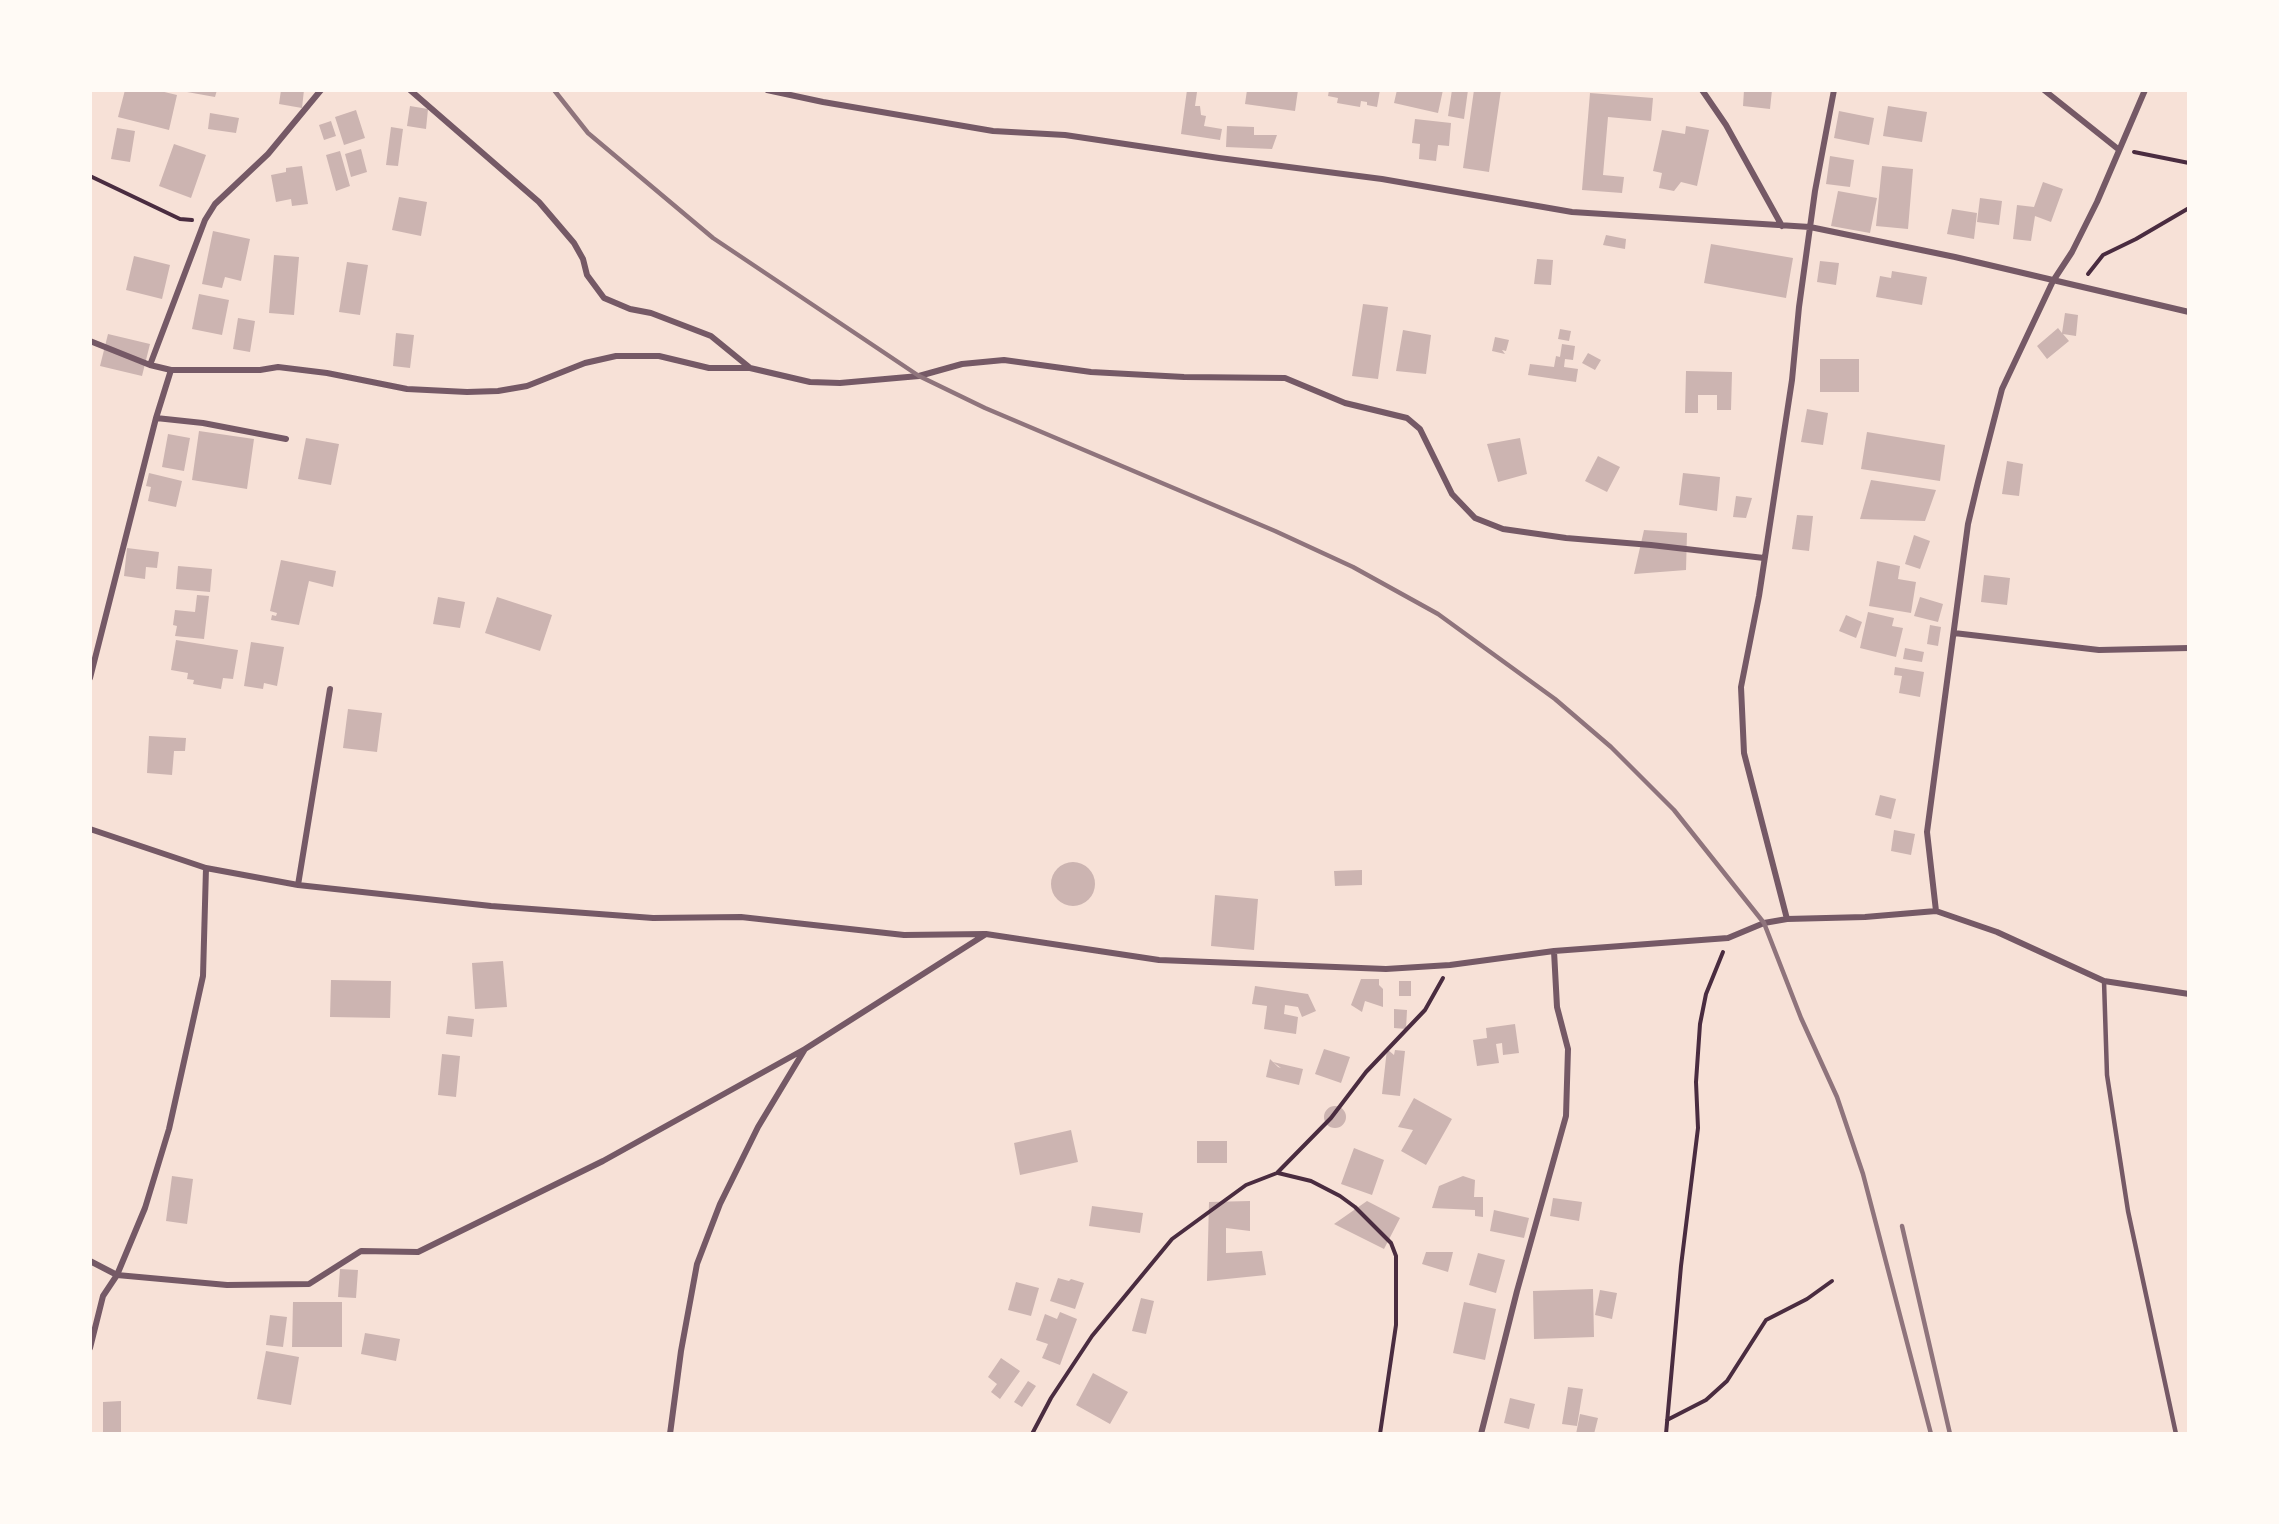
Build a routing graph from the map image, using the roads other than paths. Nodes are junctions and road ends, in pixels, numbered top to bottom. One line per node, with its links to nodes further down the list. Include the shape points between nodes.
1 (321, 90): 14 (street, via 261,162 215,204 205,220)
2 (410, 90): 15 (street, via 543,207 574,243 587,275 604,298 711,336)
3 (767, 90): 9 (street, via 993,131 1065,135 1382,179 1572,212)
4 (1702, 90): 9 (street)
5 (1834, 90): 10 (street)
6 (2044, 90): 8 (street)
7 (2145, 90): 8 (street)
8 (2118, 149): 11 (street, via 2097,202)
9 (1782, 226): 10 (street)
10 (1810, 227): 11 (street); 19 (street, via 1792,380)
11 (2053, 281): 12 (street); 20 (street, via 2002,389 1968,524)
12 (2189, 312)
13 (90, 340): 14 (street)
14 (150, 365): 16 (street)
15 (750, 368): 16 (street, via 709,368 659,356 616,356 585,363 527,386 467,392 407,389 278,367); 19 (street, via 810,382 840,384 919,376 962,364 1004,360 1091,372 1285,378 1345,403 1407,418 1420,429 1452,495 1475,518 1503,529)
16 (171, 370): 17 (street)
17 (156, 418): 18 (street); 22 (street)
18 (286, 439)
19 (1764, 558): 28 (street, via 1741,687 1744,753)
20 (1954, 633): 21 (street, via 2099,650); 27 (street, via 1928,832)
21 (2189, 648)
22 (90, 678)
23 (330, 689): 26 (street)
24 (90, 829): 25 (street)
25 (207, 868): 26 (street); 35 (street, via 203,976 169,1129 145,1208)
26 (298, 885): 29 (street, via 491,906 653,918 741,917 904,935)
27 (1936, 910): 28 (street); 31 (street, via 1997,932)
28 (1787, 919): 30 (street, via 1764,923 1728,938)
29 (986, 934): 30 (street, via 1159,960 1386,969); 33 (street)
30 (1554, 951): 38 (street, via 1557,1007 1568,1049 1566,1116)
31 (2104, 981): 32 (street); 39 (lane, via 2107,1075 2128,1212)
32 (2189, 994)
33 (806, 1049): 35 (street, via 603,1161 418,1252 361,1251 309,1284 227,1285); 37 (street, via 758,1127 720,1204 697,1264)
34 (90, 1261): 35 (street)
35 (117, 1275): 36 (street, via 103,1296)
36 (90, 1348)
37 (670, 1434)
38 (1481, 1434)
39 (2176, 1434)

